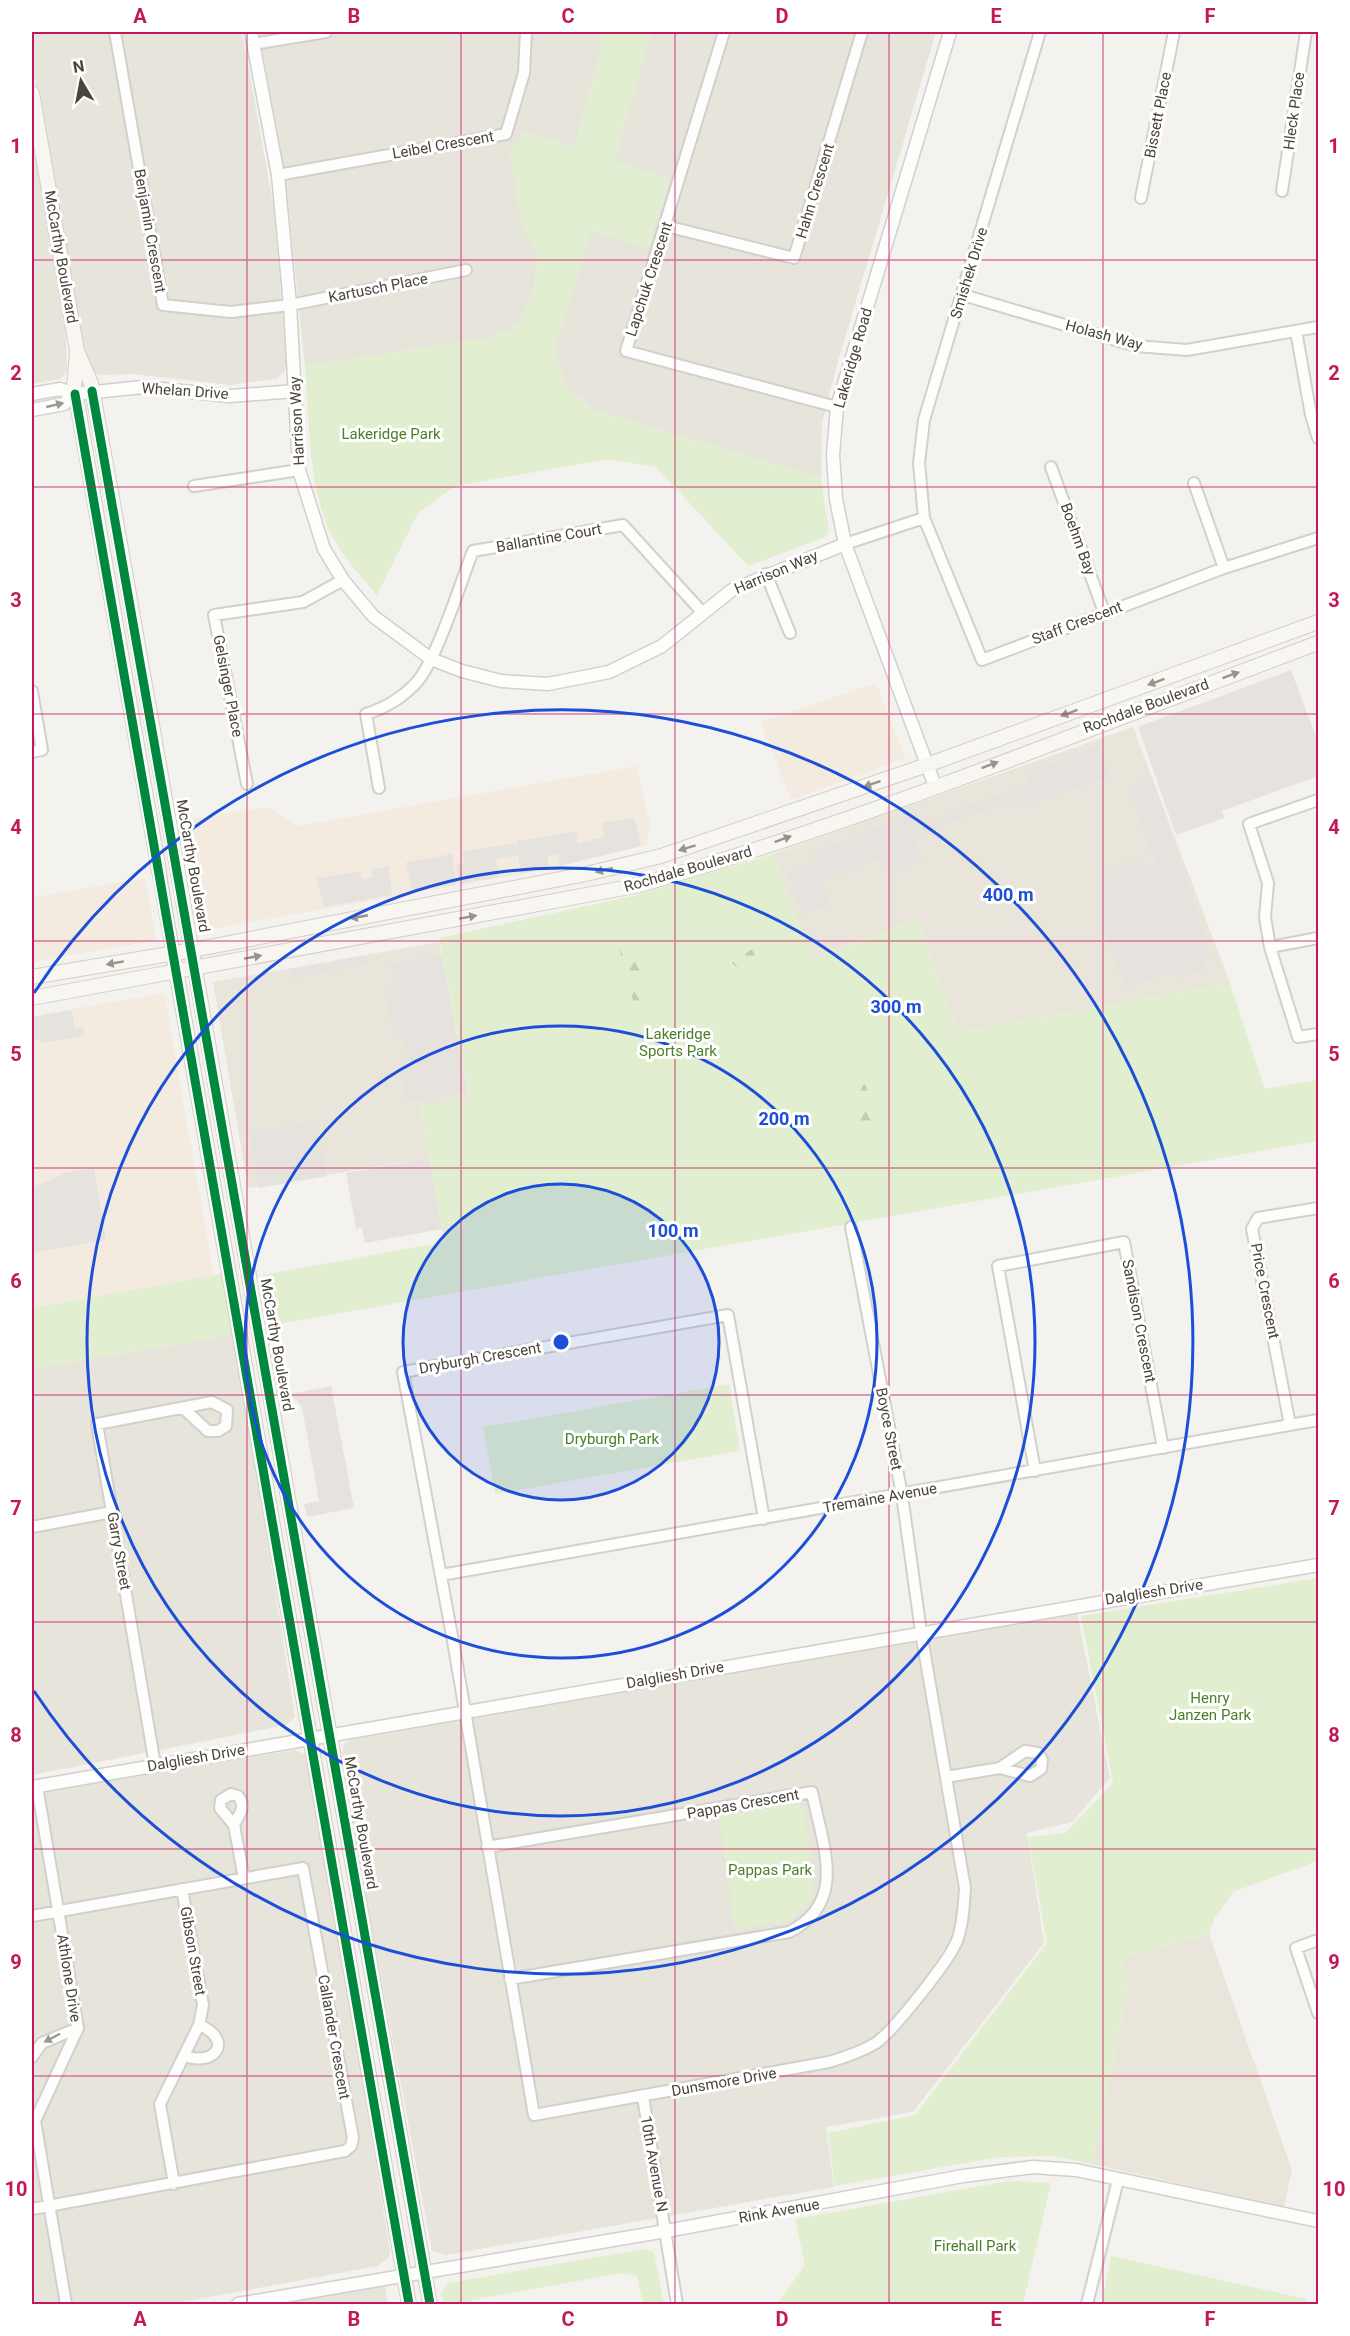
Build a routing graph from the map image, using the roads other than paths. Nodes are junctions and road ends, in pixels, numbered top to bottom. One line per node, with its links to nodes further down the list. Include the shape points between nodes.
1 (115, 32): 18 (street, Benjamin Crescent, via 163,305 231,312)
2 (326, 32): 10 (street)
3 (526, 32): 12 (street, Leibel Crescent, via 524,74 506,134)
4 (724, 32): 15 (street, Lapchuk Crescent)
5 (862, 32): 15 (street, Hahn Crescent, via 794,258)
6 (950, 32): 26 (street, Lakeridge Road)
7 (1040, 32): 17 (street, Smishek Drive)
8 (1174, 32): 14 (street, Bissett Place)
9 (1306, 32): 13 (street, Hleck Place)
10 (252, 38): 12 (street, Harrison Way)
11 (32, 93): 21 (main road, McCarthy Boulevard)
12 (278, 176): 18 (street, Harrison Way)
13 (1282, 191)
14 (1141, 198)
15 (666, 226): 26 (street, Lapchuk Crescent, via 626,351)
16 (466, 270): 18 (street, Kartusch Place)
17 (963, 295): 20 (street, Holash Way, via 1137,345 1187,350); 33 (street, Smishek Drive, via 924,420 919,464)
18 (290, 305): 23 (street, Harrison Way)
19 (1318, 327): 20 (street, Holash Way)
20 (1296, 331): 28 (street)
21 (77, 351): 22 (main road, McCarthy Boulevard); 25 (main road, McCarthy Boulevard)
22 (92, 391): 23 (street, Whelan Drive, via 143,387 230,396); 25 (street, Whelan Drive); 55 (main road, McCarthy Boulevard)
23 (295, 391): 30 (street, Harrison Way)
24 (32, 394): 25 (street, Whelan Drive, via 60,389)
25 (75, 394): 27 (street, Whelan Drive, one-way to 25, via 64,404); 52 (main road, McCarthy Boulevard)
26 (837, 407): 35 (street, Lakeridge Road, via 833,455)
27 (32, 410)
28 (1318, 438)
29 (1051, 467): 40 (street, Boehm Bay)
30 (299, 470): 32 (street); 38 (street, Harrison Way, via 324,549)
31 (1194, 483): 36 (street)
32 (194, 486)
33 (924, 518): 35 (street, Harrison Way); 40 (street, Staff Crescent, via 982,660)
34 (1318, 538): 36 (street, Staff Crescent)
35 (845, 544): 37 (street, Harrison Way); 47 (street, Lakeridge Road)
36 (1224, 568): 40 (street, Staff Crescent)
37 (766, 574): 39 (street, Harrison Way, via 732,590); 42 (street)
38 (344, 580): 44 (street, Harrison Way, via 373,616); 48 (street, Gelsinger Place, via 303,603 214,615)
39 (702, 612): 44 (street, Harrison Way, via 663,646 609,672 548,684 501,681); 44 (street, Ballantine Court, via 623,525 473,551)
40 (1104, 612)
41 (1318, 622): 47 (main road, Rochdale Boulevard, one-way to 47)
42 (790, 633)
43 (1318, 643): 49 (main road, Rochdale Boulevard, one-way to 43)
44 (431, 658): 50 (street, via 418,682 387,707 366,714)
45 (32, 691): 46 (street, via 42,750)
46 (32, 752)
47 (927, 765): 49 (street, Lakeridge Road); 55 (main road, Rochdale Boulevard, one-way to 55, via 661,856)
48 (247, 784)
49 (935, 786): 57 (main road, Rochdale Boulevard, one-way to 49, via 640,885 725,861)
50 (379, 788)
51 (1318, 800): 54 (street, via 1249,824 1268,883 1265,917)
52 (159, 871): 56 (street, McCarthy Boulevard)
53 (1318, 938): 54 (street)
54 (1270, 947): 61 (street, via 1298,1037)
55 (193, 950): 56 (main road, Rochdale Boulevard); 57 (main road, McCarthy Boulevard)
56 (173, 953): 58 (main road, McCarthy Boulevard); 59 (main road, Rochdale Boulevard, one-way to 59)
57 (196, 968): 58 (main road, Rochdale Boulevard); 77 (main road, McCarthy Boulevard)
58 (176, 971): 60 (main road, Rochdale Boulevard); 78 (main road, McCarthy Boulevard)
59 (32, 977)
60 (32, 998)
61 (1318, 1034)
62 (1318, 1208): 66 (street, Price Crescent, via 1258,1218 1252,1229)
63 (851, 1227): 69 (street, Boyce Street)
64 (184, 1409): 70 (street, Garry Street, via 97,1424)
65 (1318, 1420): 66 (street, Tremaine Avenue)
66 (1290, 1425): 67 (street, Tremaine Avenue)
67 (1162, 1448): 68 (street, Tremaine Avenue); 68 (street, Sandison Crescent, via 1124,1242 998,1266)
68 (1035, 1471): 69 (street, Tremaine Avenue)
69 (902, 1495): 71 (street, Tremaine Avenue); 75 (street, Boyce Street)
70 (112, 1512): 72 (street); 79 (street, Garry Street)
71 (764, 1519): 74 (street, Tremaine Avenue); 74 (street, Dryburgh Crescent, via 728,1315 403,1372)
72 (32, 1527)
73 (1318, 1565): 75 (street, Dalgliesh Drive)
74 (441, 1575): 76 (street, Dryburgh Crescent)
75 (921, 1632): 76 (street, Dalgliesh Drive); 81 (street, Dunsmore Drive)
76 (464, 1712): 77 (street, Dalgliesh Drive); 84 (street, Dunsmore Drive)
77 (330, 1734): 78 (street, Dalgliesh Drive); 104 (main road, McCarthy Boulevard)
78 (310, 1738): 79 (street, Dalgliesh Drive); 105 (main road, McCarthy Boulevard)
79 (155, 1765): 82 (street, Dalgliesh Drive)
80 (1000, 1768): 81 (street)
81 (946, 1777): 96 (street, Dunsmore Drive, via 965,1888 958,1940 892,2028 858,2053 829,2062)
82 (34, 1786): 87 (street, Athlone Drive)
83 (234, 1825): 85 (street)
84 (487, 1847): 90 (street, Dunsmore Drive); 90 (street, Pappas Crescent, via 812,1792 828,1878 819,1907 806,1923 789,1932)
85 (244, 1878): 86 (street, Callander Crescent); 99 (street, Callander Crescent, via 303,1868 353,2138 345,2151)
86 (182, 1889): 87 (street, Callander Crescent); 92 (street, Gibson Street, via 203,2005)
87 (58, 1911): 88 (street, Callander Crescent); 93 (street, Athlone Drive)
88 (32, 1916)
89 (1318, 1941): 91 (street, via 1296,1948)
90 (510, 1979): 96 (street, Dunsmore Drive, via 534,2115)
91 (1318, 2013)
92 (199, 2025): 94 (street, Gibson Street); 94 (street, via 212,2030 217,2048 212,2056 200,2061)
93 (78, 2028): 95 (street, one-way to 95, via 42,2043); 97 (street, Athlone Drive)
94 (183, 2056): 99 (street, Gibson Street, via 160,2104)
95 (32, 2057)
96 (643, 2097): 103 (street, 10th Avenue N)
97 (33, 2117): 100 (street, Athlone Drive)
98 (1118, 2180): 102 (street, Rink Avenue); 103 (street, Rink Avenue, via 1077,2170 1033,2167 963,2176); 111 (street)
99 (174, 2184): 100 (street, Callander Crescent)
100 (48, 2206): 101 (street, Callander Crescent); 106 (street, Athlone Drive)
101 (32, 2209)
102 (1318, 2221)
103 (666, 2232): 104 (street, Rink Avenue); 110 (street)
104 (424, 2272): 105 (street, Rink Avenue); 109 (main road, McCarthy Boulevard)
105 (403, 2276): 107 (street, Rink Avenue); 108 (main road, McCarthy Boulevard)
106 (66, 2304)
107 (242, 2304)
108 (409, 2304)
109 (430, 2304)
110 (677, 2304)
111 (1087, 2304)

